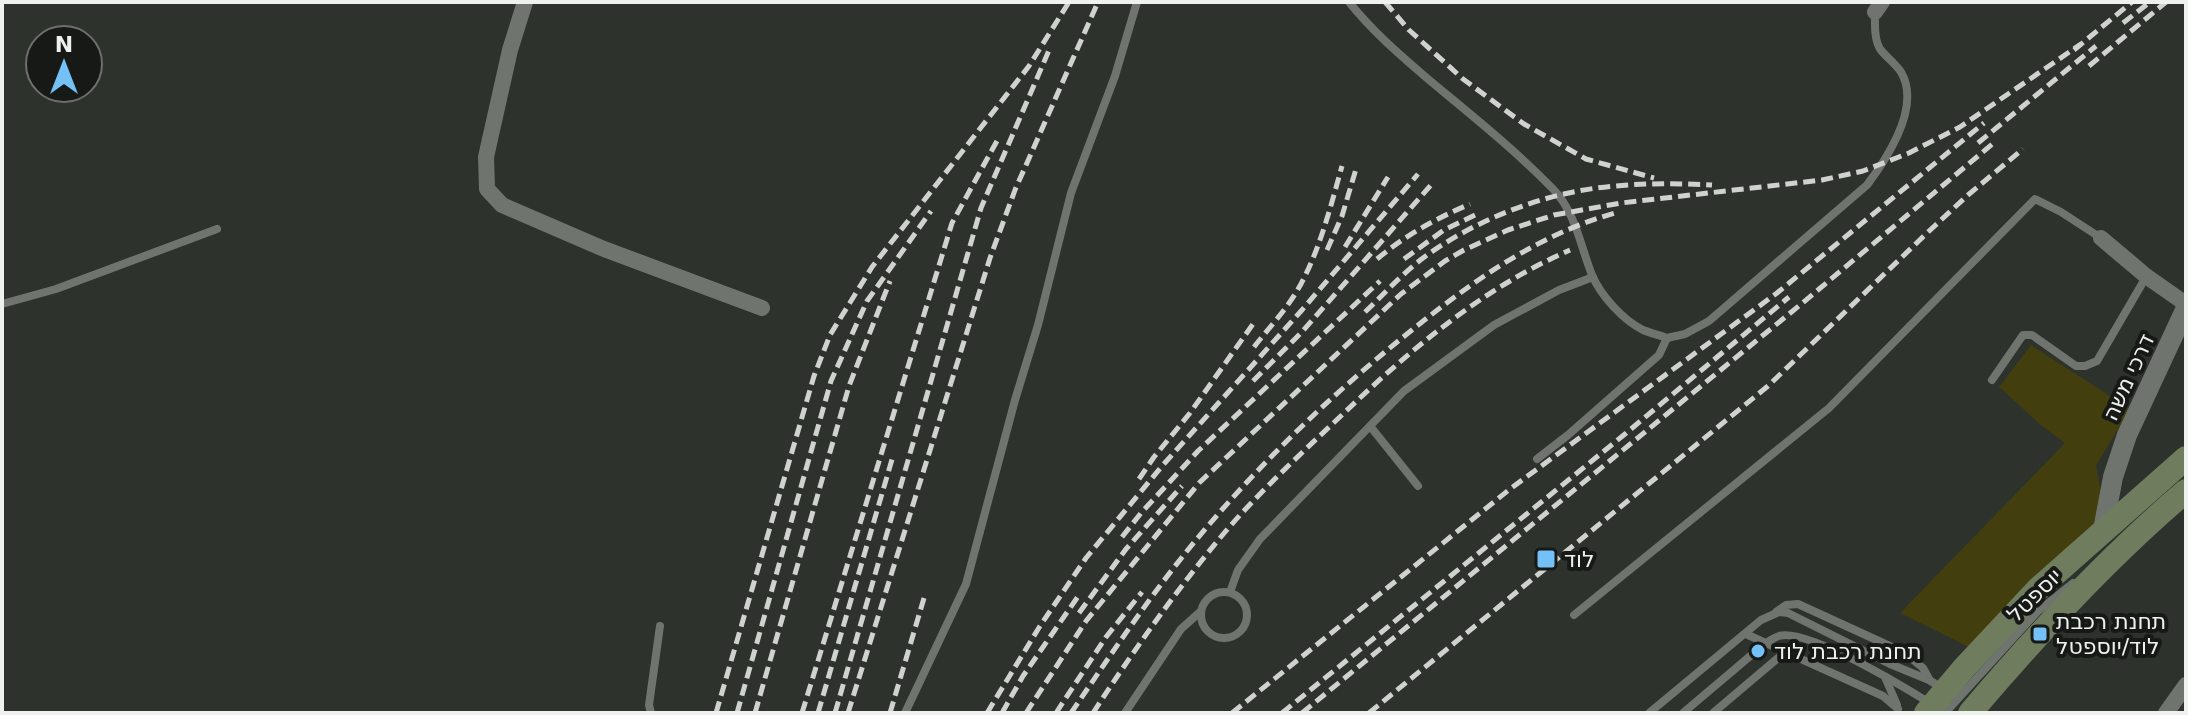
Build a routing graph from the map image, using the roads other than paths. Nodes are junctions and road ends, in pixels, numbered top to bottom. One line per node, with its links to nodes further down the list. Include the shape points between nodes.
1 (525, 2): 11 (street, via 486,157 487,189 502,205)
2 (1137, 2): 33 (lane, via 1071,193 966,584)
3 (1349, 2): 8 (lane, via 1393,48 1559,195)
4 (1878, 7): 12 (lane, via 1879,47 1902,73 1908,105 1882,164 1867,185 1709,321)
5 (217, 229): 9 (lane)
6 (2101, 238): 7 (street); 24 (lane, via 2035,199 1829,408)
7 (2146, 276): 10 (street); 13 (lane, via 2097,361 2076,366 2032,335 2023,335)
8 (1593, 277): 12 (lane, via 1626,318); 14 (lane, via 1494,325 1404,391)
9 (2, 304)
10 (2186, 306): 17 (street, דרכי משה)
11 (762, 308)
12 (1667, 338): 16 (lane, via 1659,355)
13 (1992, 380)
14 (1370, 426): 18 (lane); 22 (lane, via 1260,539)
15 (2186, 458): 19 (main road, יוספטל)
16 (1537, 459)
17 (2116, 468): 19 (street, via 2125,489); 21 (street, דרכי משה)
18 (1418, 486)
19 (2152, 487): 21 (main road, יוספטל)
20 (2186, 491): 30 (main road, יוספטל, via 2044,628)
21 (2103, 530): 30 (main road, יוספטל, via 2017,610)
22 (1230, 592): 23 (lane, via 1208,597); 23 (lane, via 1247,609 1246,623 1236,635 1214,636 1202,625)
23 (1200, 612): 34 (lane, via 1181,629)
24 (1574, 615)
25 (660, 626): 32 (lane)
26 (1748, 635): 27 (lane); 30 (lane, via 1782,607 1798,604 1905,653 1923,668); 35 (lane)
27 (1785, 652): 31 (lane, via 1883,696); 37 (lane)
28 (1884, 676): 30 (lane); 31 (lane); 36 (lane, via 1811,640 1780,635)
29 (2186, 685): 39 (street)
30 (1944, 702): 35 (lane, via 1890,664 1779,612 1761,620); 38 (lane)
31 (1898, 711)
32 (651, 713)
33 (905, 713)
34 (1125, 713)
35 (1652, 713)
36 (1683, 713)
37 (1713, 713)
38 (1959, 713)
39 (2166, 713)

